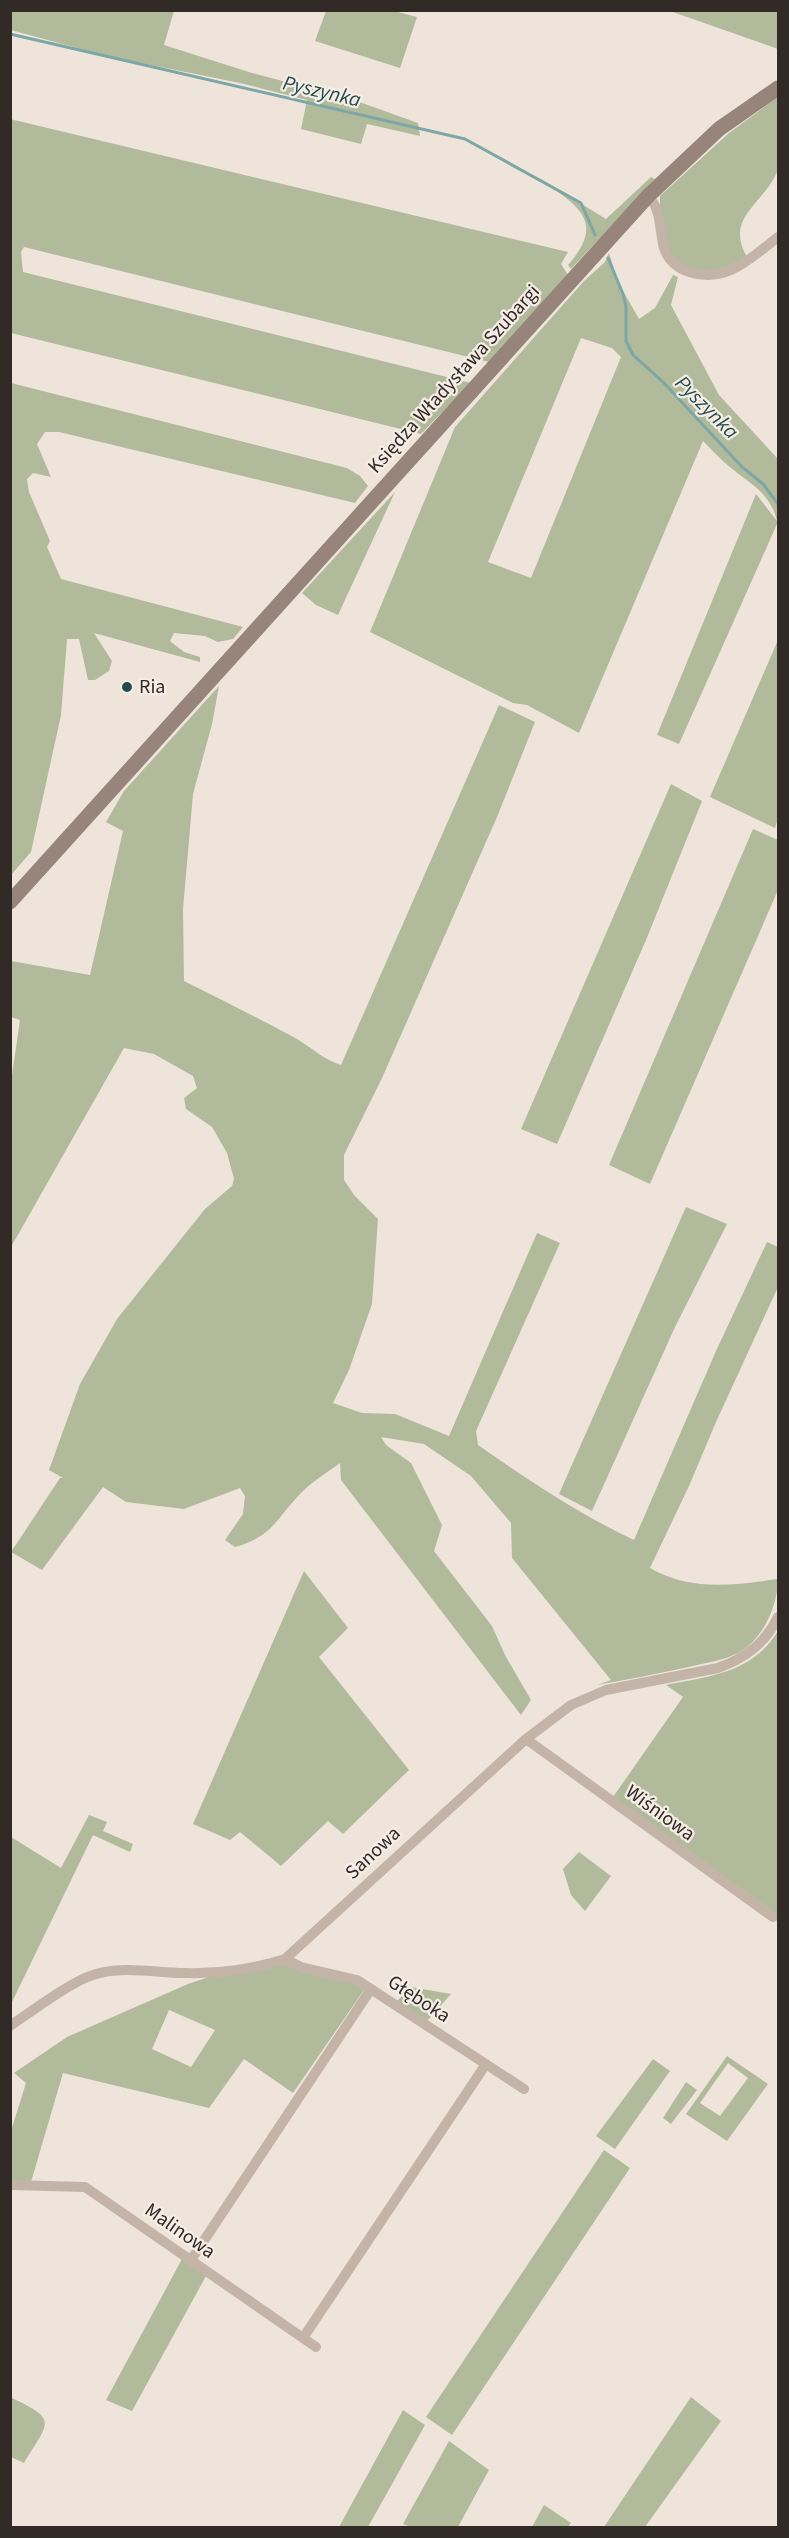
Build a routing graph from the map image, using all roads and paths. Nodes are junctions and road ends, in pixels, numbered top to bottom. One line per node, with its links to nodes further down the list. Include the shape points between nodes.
1 (778, 88): 2 (street, Księdza Władysława Szubargi, via 719,129)
2 (648, 196): 3 (street, via 658,210 668,257 691,273 704,276 737,269); 4 (street, Księdza Władysława Szubargi)
3 (778, 237)
4 (10, 902)
5 (778, 1617): 6 (street, Sanowa, via 765,1638 745,1656 718,1668 616,1687 586,1697)
6 (526, 1739): 7 (street, Wiśniowa); 8 (street, Sanowa)
7 (772, 1917)
8 (285, 1959): 9 (street, Głęboka, via 301,1967 357,1980); 10 (street, Sanowa, via 213,1971 133,1970 92,1975)
9 (371, 1989): 11 (street, Głęboka); 14 (street)
10 (10, 2026)
11 (486, 2064): 12 (street, Głęboka); 15 (street)
12 (524, 2089)
13 (10, 2185): 14 (street, Malinowa, via 85,2187)
14 (191, 2260): 15 (street, Malinowa)
15 (303, 2338): 16 (street, Malinowa)
16 (316, 2347)

